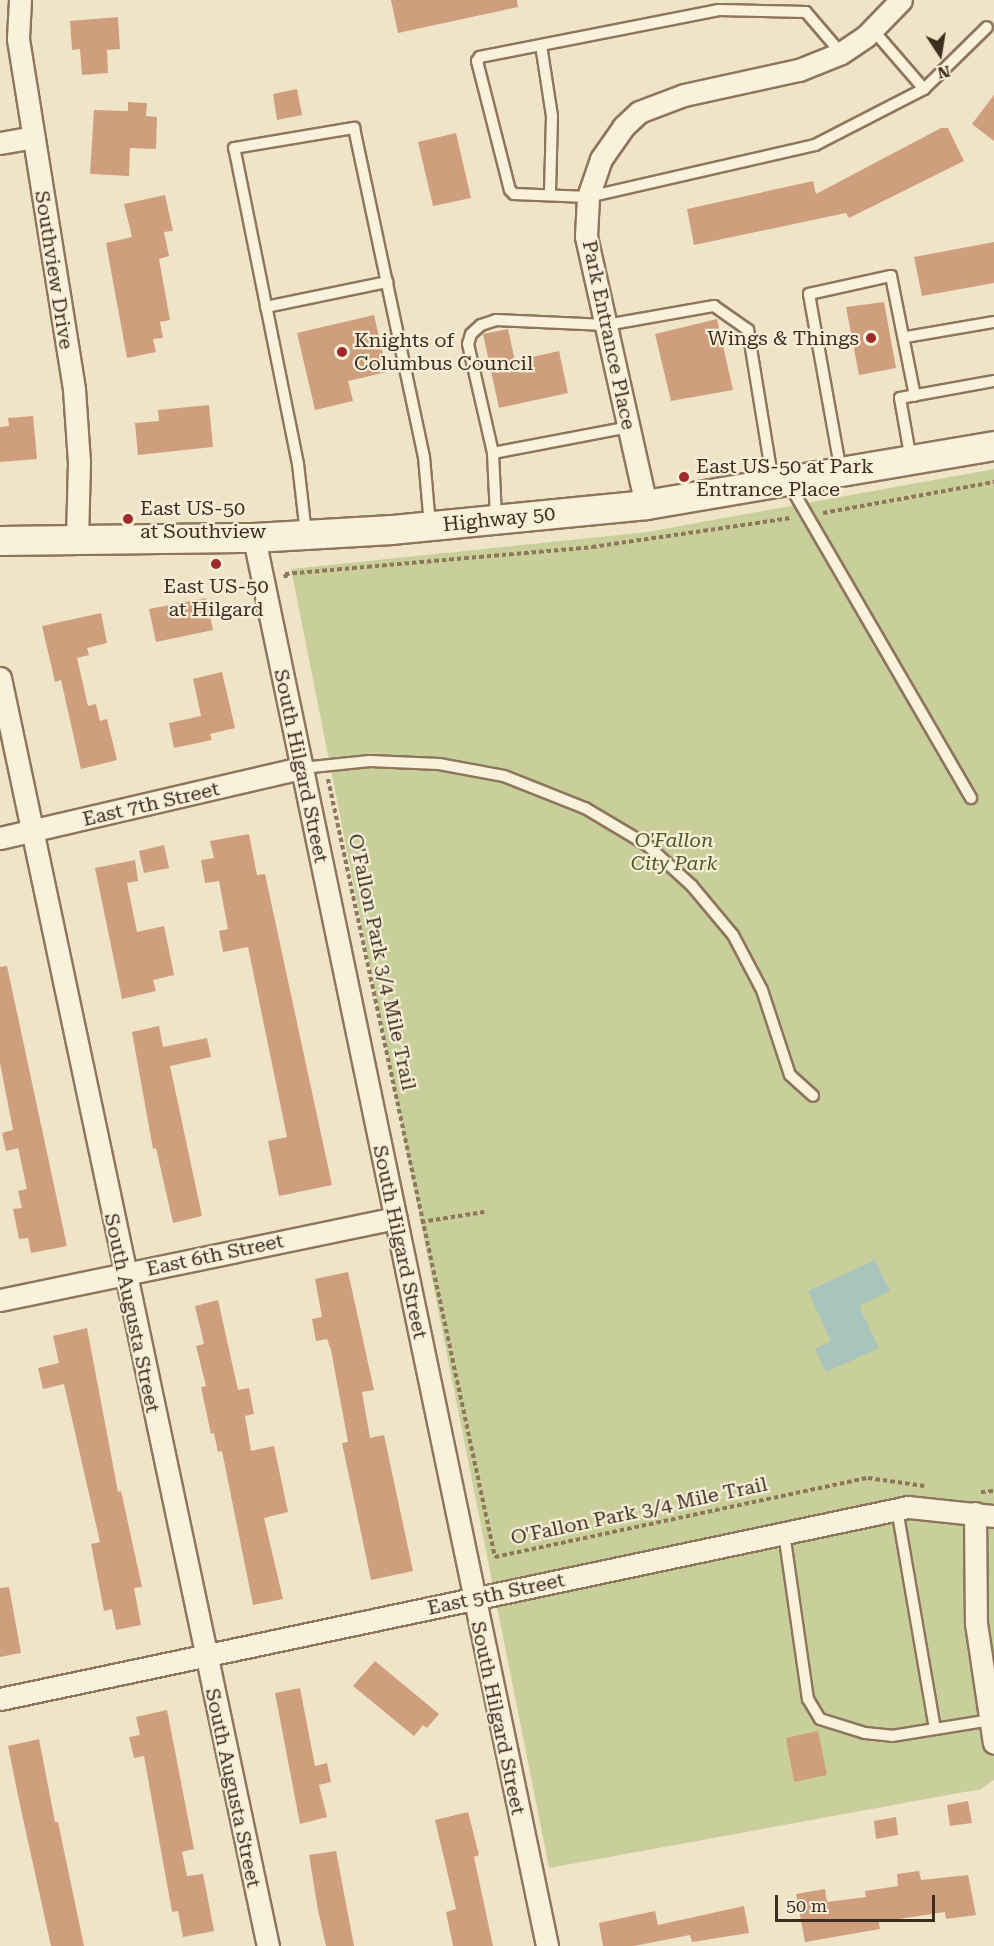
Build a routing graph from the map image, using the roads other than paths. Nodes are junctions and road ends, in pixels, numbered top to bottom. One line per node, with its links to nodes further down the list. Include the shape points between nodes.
1 (20, 0): 8 (street, Southview Drive, via 18,39)
2 (901, 0): 4 (street, Park Entrance Place)
3 (987, 27): 7 (lane)
4 (873, 30): 6 (street, Park Entrance Place); 7 (lane)
5 (541, 45): 6 (lane, via 719,10 792,9 806,12 816,20); 10 (lane, via 552,116); 10 (lane, via 480,57 477,61 510,190 514,194)
6 (841, 53): 11 (street, Park Entrance Place, via 799,70 684,95 639,112 612,142)
7 (924, 89): 11 (lane, via 815,144)
8 (33, 137): 9 (street); 30 (street, Southview Drive, via 74,389 79,462)
9 (0, 142)
10 (550, 195): 11 (lane)
11 (588, 197): 15 (street, Park Entrance Place, via 586,236)
12 (387, 282): 13 (lane); 13 (lane, via 354,128 234,148); 27 (lane, via 424,457)
13 (266, 307): 28 (lane, via 298,464)
14 (994, 321): 16 (lane)
15 (606, 325): 19 (street, Park Entrance Place); 21 (lane, via 496,320 471,334 471,368); 24 (lane, via 714,306 748,330)
16 (906, 337): 18 (lane); 23 (lane, via 891,276 809,294)
17 (994, 381): 18 (lane)
18 (915, 396): 22 (lane, via 900,398)
19 (629, 427): 21 (lane); 25 (street, Park Entrance Place)
20 (994, 446): 22 (main road, Highway 50)
21 (493, 453): 26 (lane)
22 (911, 460): 23 (main road, Highway 50)
23 (841, 472): 24 (main road, Highway 50)
24 (780, 482): 25 (main road, Highway 50); 34 (lane, via 810,515)
25 (646, 505): 26 (main road, Highway 50)
26 (496, 519): 27 (main road, Highway 50)
27 (430, 526): 28 (main road, Highway 50)
28 (306, 535): 29 (main road, Highway 50)
29 (254, 538): 30 (main road, Highway 50); 33 (street, South Hilgard Street)
30 (77, 541): 31 (main road, Highway 50)
31 (0, 542)
32 (0, 678): 35 (street, South Augusta Street)
33 (302, 768): 35 (street, East 7th Street); 37 (lane, via 369,760 439,764 504,776 585,807 647,845 692,886 733,934 762,990 790,1075); 38 (street, South Hilgard Street)
34 (971, 798)
35 (35, 831): 36 (street, East 7th Street); 39 (street, South Augusta Street)
36 (0, 838)
37 (813, 1096)
38 (396, 1218): 39 (street, East 6th Street); 44 (street, South Hilgard Street)
39 (123, 1274): 40 (street, East 6th Street); 45 (street, South Augusta Street)
40 (0, 1300)
41 (980, 1507): 42 (street, East 5th Street); 47 (street, via 976,1623)
42 (897, 1509): 43 (street, East 5th Street); 48 (lane)
43 (784, 1533): 44 (street, East 5th Street); 48 (lane, via 808,1699 820,1719 865,1733 892,1736)
44 (472, 1599): 45 (street, East 5th Street); 51 (street, South Hilgard Street)
45 (205, 1656): 46 (street, East 5th Street); 50 (street, South Augusta Street)
46 (0, 1699)
47 (991, 1720): 48 (lane); 49 (street)
48 (935, 1730)
49 (994, 1743)
50 (268, 1946)
51 (547, 1946)

